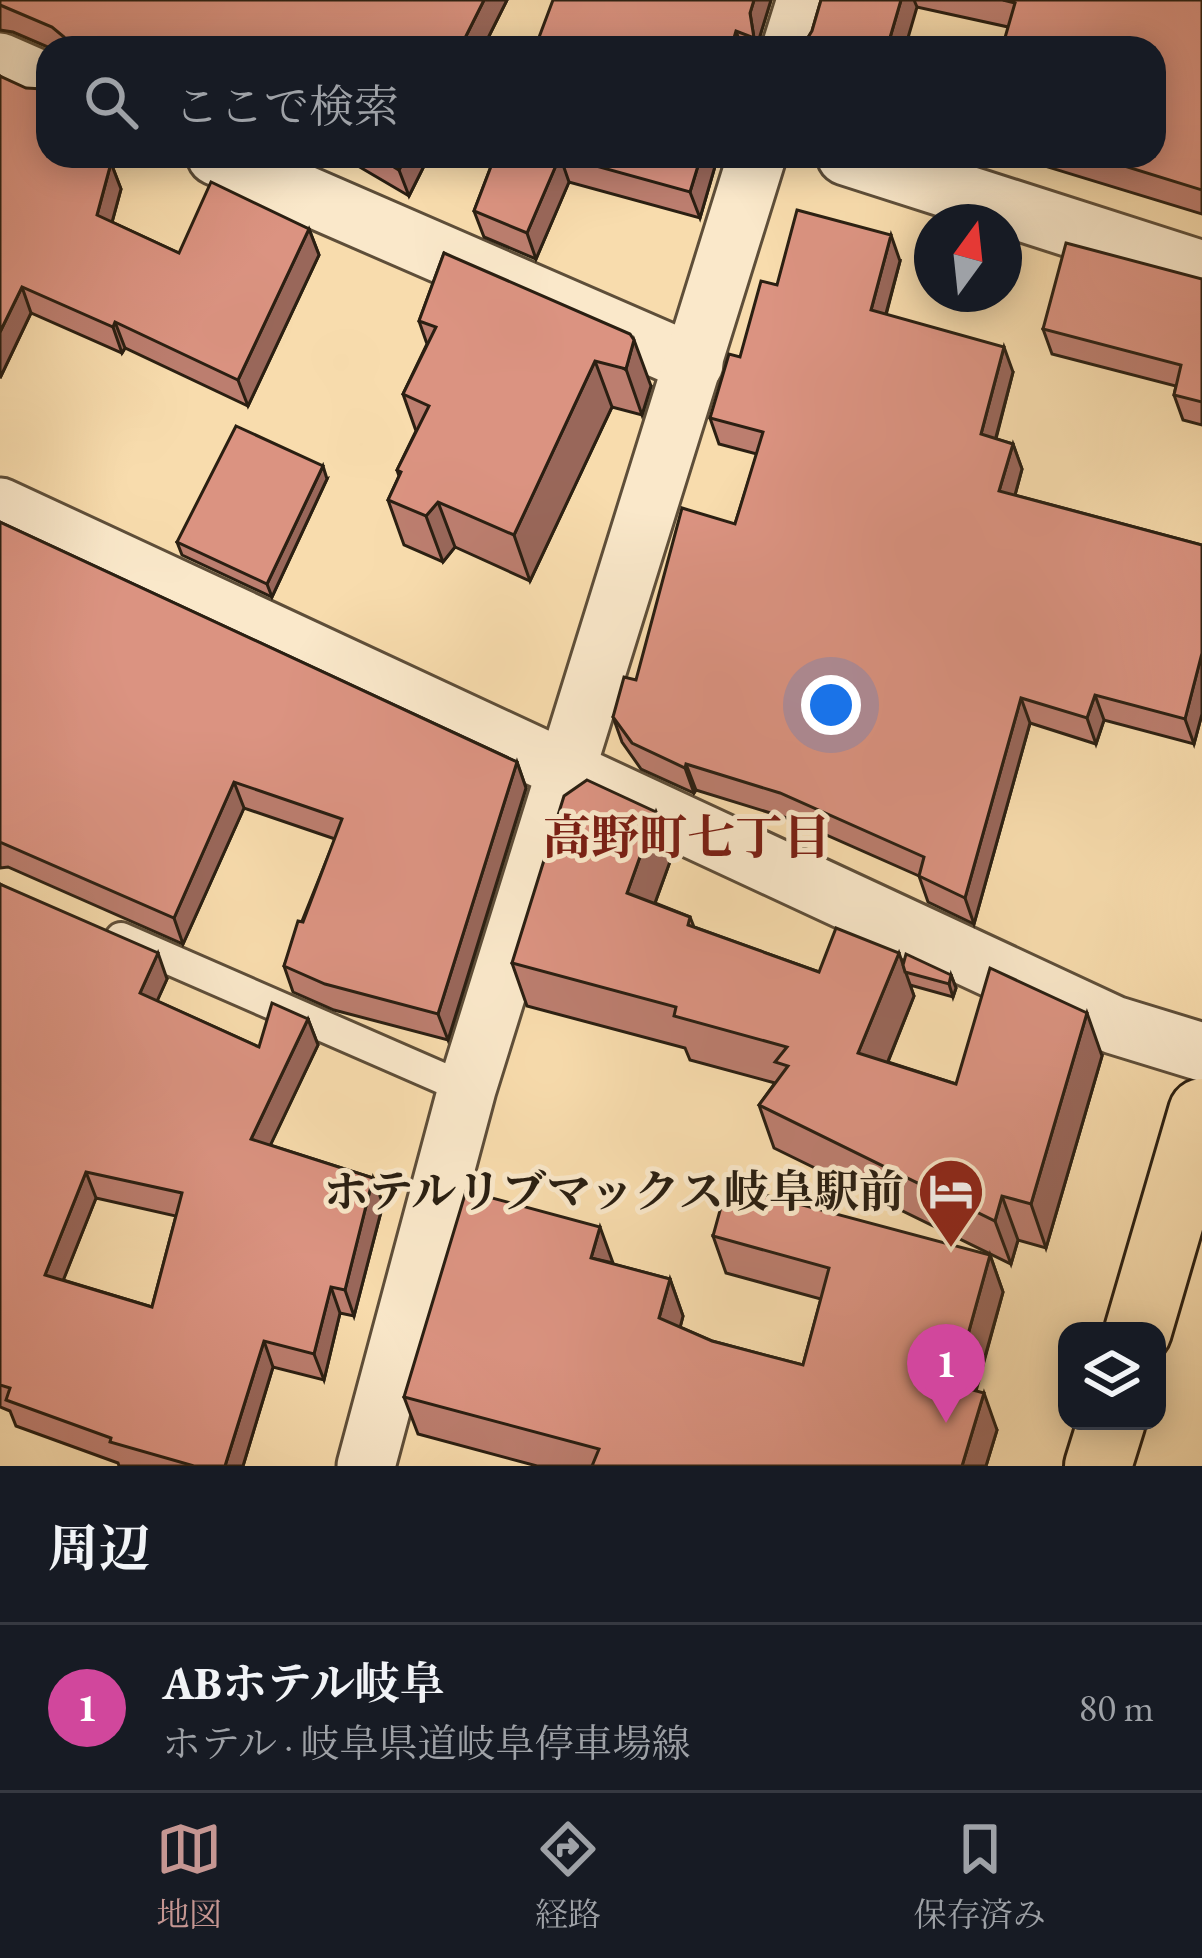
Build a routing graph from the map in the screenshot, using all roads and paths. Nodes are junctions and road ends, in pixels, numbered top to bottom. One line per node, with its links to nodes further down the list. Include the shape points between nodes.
1 (806, 0): 2 (street)
2 (795, 36)
3 (0, 62): 4 (street)
4 (36, 78)
5 (244, 168): 9 (street)
6 (753, 168): 9 (street)
7 (883, 168): 8 (street)
8 (1202, 270)
9 (694, 364): 11 (street)
10 (0, 507): 11 (street)
11 (568, 770): 13 (street, via 1114,1025); 14 (street)
12 (85, 922): 14 (lane)
13 (1202, 1052)
14 (467, 1089): 18 (street)
15 (1202, 1112): 16 (main road)
16 (1141, 1322)
17 (1109, 1430): 19 (main road)
18 (366, 1466)
19 (1098, 1466)

